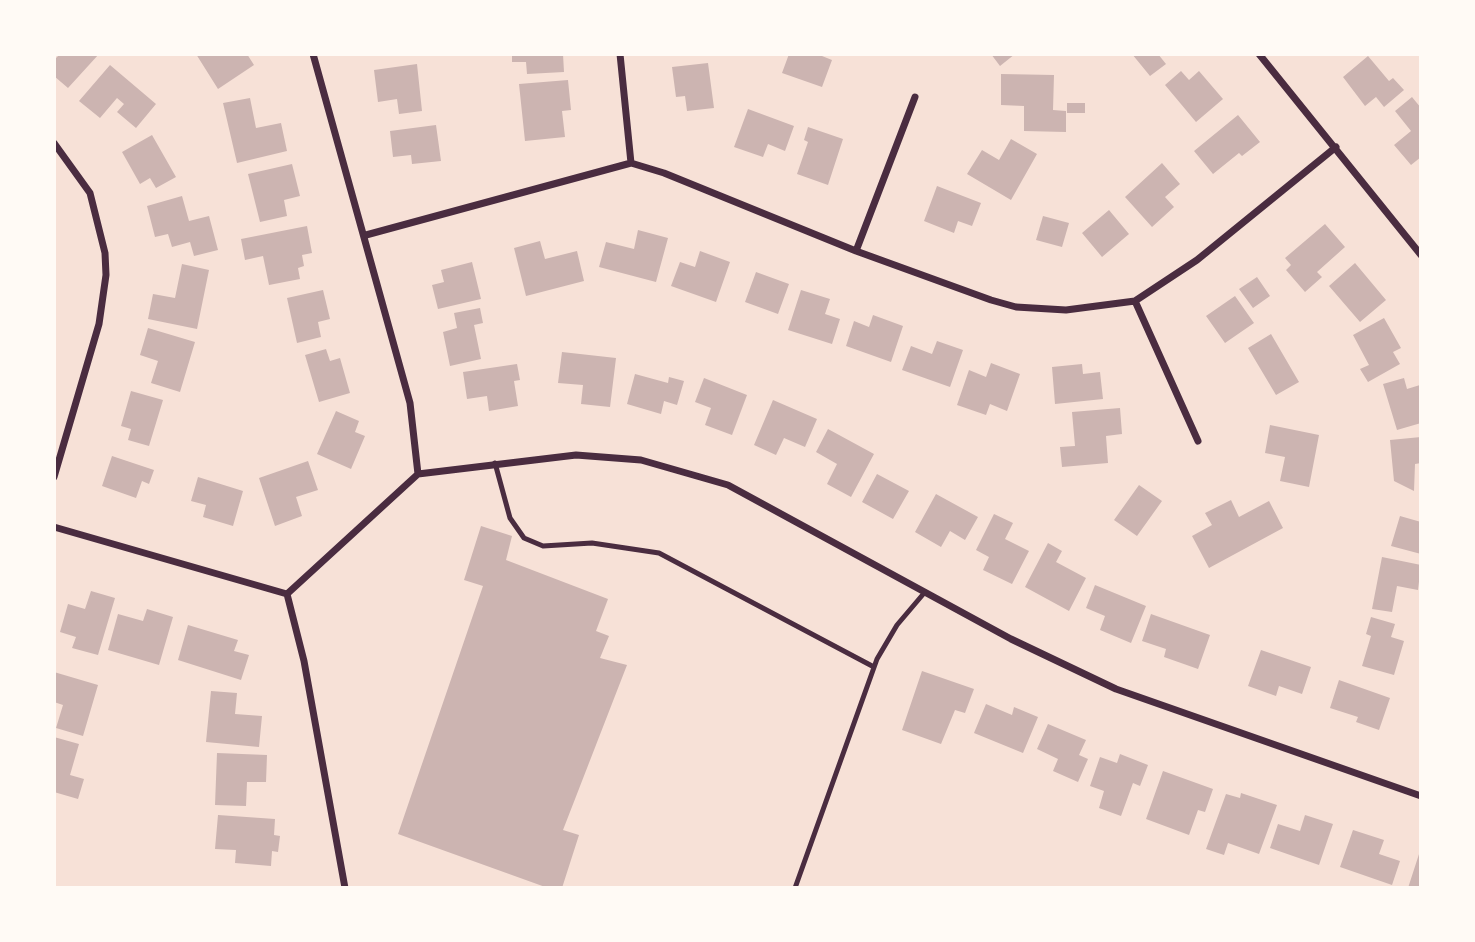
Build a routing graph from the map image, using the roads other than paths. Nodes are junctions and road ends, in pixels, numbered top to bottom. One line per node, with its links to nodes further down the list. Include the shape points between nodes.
1 (313, 54): 8 (street)
2 (620, 54): 7 (street)
3 (1259, 54): 6 (street)
4 (915, 97): 9 (street)
5 (54, 143): 15 (street, via 90,193 106,275 99,324)
6 (1336, 147): 10 (street); 11 (street, via 1197,260)
7 (631, 163): 8 (street); 9 (street)
8 (366, 234): 14 (street, via 411,403)
9 (856, 251): 11 (street, via 1016,307 1066,310)
10 (1421, 255)
11 (1135, 302): 12 (street)
12 (1198, 440)
13 (495, 463): 14 (street); 17 (street, via 608,456 696,474 785,514); 19 (lane, via 510,518 524,538 543,546 592,543 659,553)
14 (418, 474): 18 (street)
15 (54, 477)
16 (54, 527): 18 (street)
17 (926, 592): 19 (lane, via 897,625); 20 (street, via 1055,662 1116,689)
18 (287, 594): 21 (street, via 304,661)
19 (874, 667): 22 (lane)
20 (1421, 795)
21 (345, 888)
22 (795, 888)

